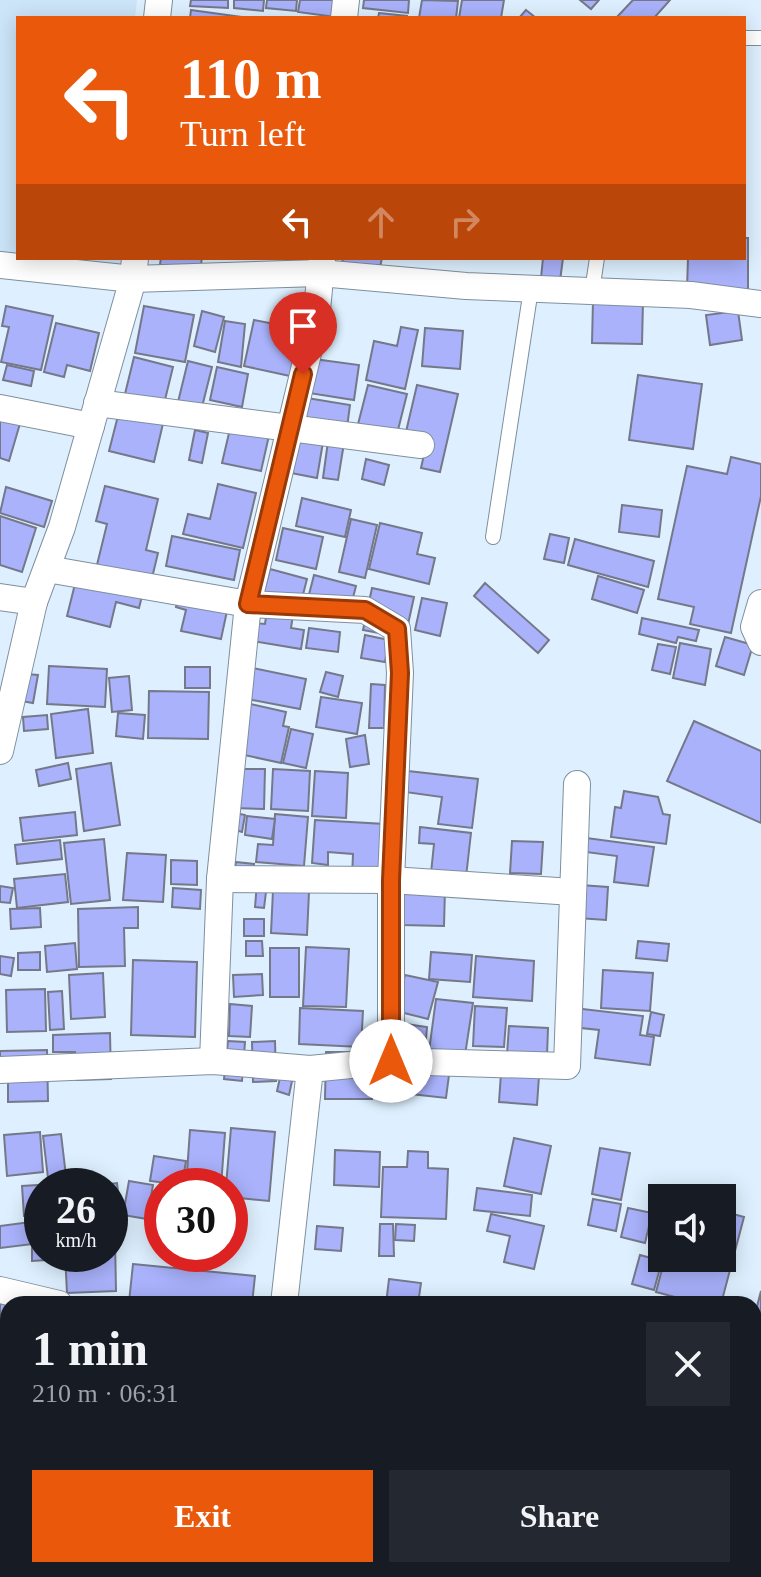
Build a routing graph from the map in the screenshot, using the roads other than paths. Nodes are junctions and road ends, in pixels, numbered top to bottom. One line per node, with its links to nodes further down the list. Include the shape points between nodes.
1 (597, 260): 6 (lane)
2 (0, 265): 4 (street)
3 (321, 266): 4 (street); 5 (street); 10 (street, via 316,320)
4 (134, 269): 9 (street)
5 (531, 289): 6 (street); 12 (lane)
6 (592, 291): 7 (street)
7 (761, 304)
8 (0, 408): 9 (street)
9 (94, 415): 10 (street); 13 (street)
10 (290, 429): 11 (street); 17 (street)
11 (421, 445)
12 (493, 537)
13 (47, 569): 15 (street); 17 (street)
14 (0, 597): 15 (street)
15 (34, 602): 19 (street)
16 (761, 603): 18 (street, via 754,627)
17 (248, 604): 21 (street); 22 (street, via 365,610 397,629 400,673)
18 (761, 642)
19 (0, 751)
20 (577, 784): 23 (street)
21 (220, 879): 22 (street); 24 (street)
22 (391, 880): 23 (street); 25 (street)
23 (573, 892): 25 (street, via 567,1066)
24 (213, 1061): 26 (street); 27 (street)
25 (391, 1061): 26 (street)
26 (310, 1069): 30 (street)
27 (0, 1070)
28 (0, 1290): 29 (street)
29 (25, 1296)
30 (285, 1296)

